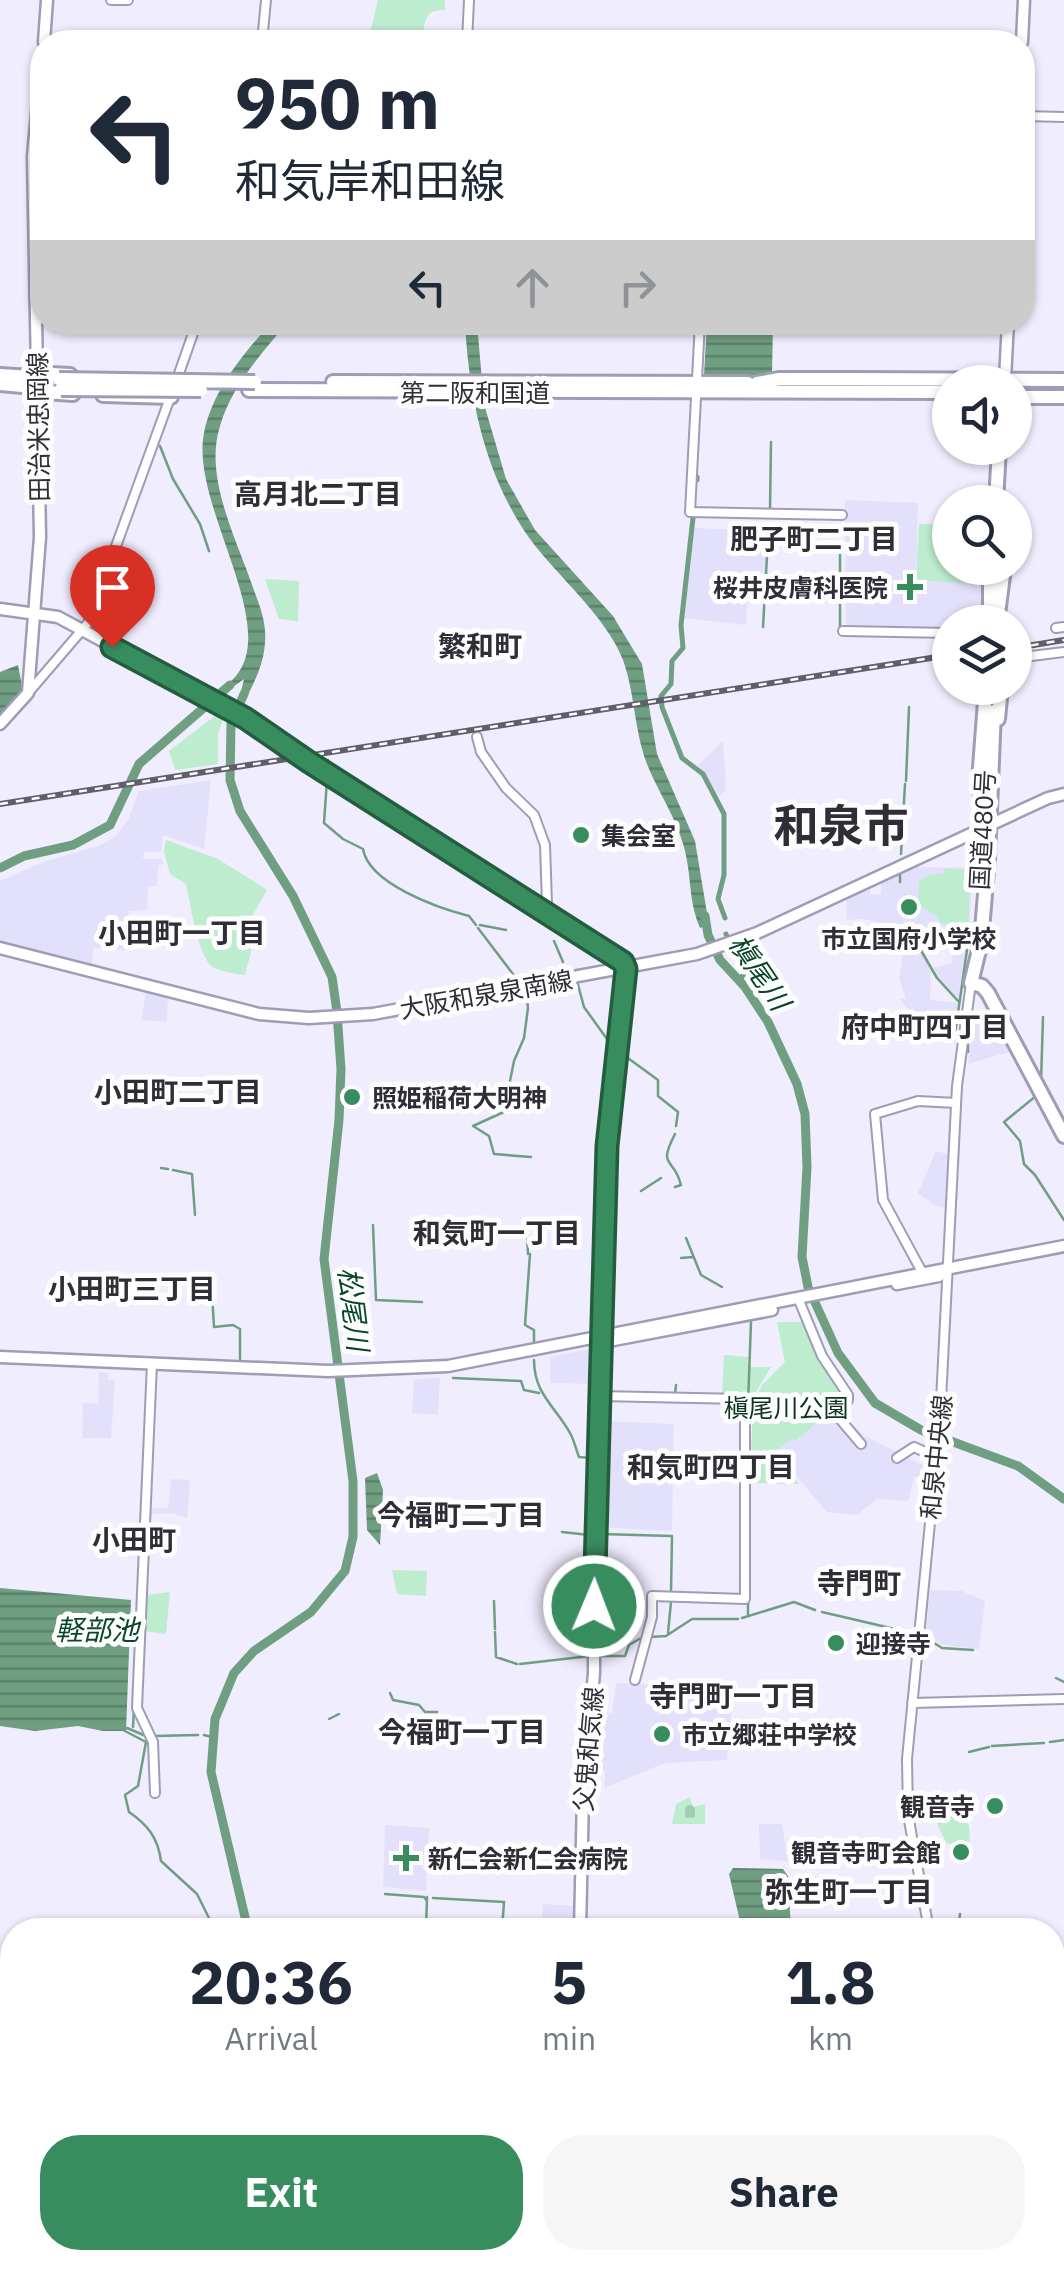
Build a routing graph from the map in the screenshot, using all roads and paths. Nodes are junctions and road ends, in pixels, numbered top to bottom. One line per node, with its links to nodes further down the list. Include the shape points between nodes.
1 (48, 0): 7 (main road)
2 (111, 0): 3 (street)
3 (128, 0)
4 (266, 0): 8 (street)
5 (469, 0): 9 (street)
6 (1024, 0): 10 (main road)
7 (45, 30)
8 (263, 30)
9 (468, 30)
10 (1023, 30)
11 (1035, 116): 12 (street)
12 (1064, 117)
13 (36, 335): 19 (main road, 田治米忠岡線)
14 (192, 335): 18 (street)
15 (699, 335): 23 (street)
16 (1009, 335): 17 (main road)
17 (1010, 365)
18 (178, 376): 19 (highway, via 50,374); 28 (street)
19 (39, 381): 20 (highway, 第二阪和国道); 23 (highway, 第二阪和国道, bridge); 28 (highway, via 45,392); 31 (main road, 田治米忠岡線, via 40,537)
20 (2, 382)
21 (932, 385): 22 (highway, 第二阪和国道, via 779,380)
22 (754, 387): 23 (highway, 第二阪和国道); 26 (highway, 第二阪和国道); 27 (highway, via 769,396)
23 (697, 388): 29 (street, via 690,512)
24 (1032, 388): 25 (highway, 第二阪和国道)
25 (1064, 389)
26 (932, 391)
27 (932, 391)
28 (170, 397): 32 (street)
29 (842, 515)
30 (0, 609): 31 (main road)
31 (33, 614): 32 (main road, via 58,616); 37 (main road, 田治米忠岡線)
32 (84, 631): 37 (street); 45 (main road, via 244,717)
33 (844, 631): 34 (street)
34 (932, 633)
35 (1064, 652): 36 (street)
36 (1032, 656)
37 (28, 694): 41 (main road)
38 (985, 705): 44 (highway)
39 (1000, 705): 44 (highway, via 994,814)
40 (991, 711): 44 (highway, 国道480号)
41 (0, 724)
42 (477, 737): 45 (street, via 503,783 534,814 545,845)
43 (1064, 794): 44 (main road, 大阪和泉泉南線)
44 (985, 823): 47 (main road, 大阪和泉泉南線, via 733,941); 48 (highway, 国道480号)
45 (545, 912): 47 (main road)
46 (0, 948): 47 (main road, 大阪和泉泉南線, via 226,1008 290,1017 345,1017)
47 (626, 969): 56 (main road, 父鬼和気線, via 608,1120)
48 (971, 983): 49 (street, 和泉中央線); 50 (highway, via 988,993)
49 (956, 1103): 52 (street, 和泉中央線); 53 (street, via 918,1101 874,1114 883,1200)
50 (1064, 1136)
51 (1064, 1250): 52 (main road)
52 (949, 1271): 53 (main road); 54 (main road); 61 (street, 和泉中央線)
53 (922, 1272): 54 (main road)
54 (831, 1294): 55 (main road)
55 (800, 1300): 56 (main road); 60 (street, via 822,1356 848,1396 834,1412)
56 (601, 1339): 58 (main road, via 445,1373); 59 (main road, 父鬼和気線)
57 (0, 1360): 58 (main road)
58 (152, 1367): 66 (street, via 137,1708 153,1742)
59 (600, 1396): 63 (street, via 744,1403 745,1598 652,1596); 67 (main road, 父鬼和気線)
60 (862, 1444)
61 (936, 1455): 62 (street, via 914,1447); 65 (street, 和泉中央線)
62 (897, 1458)
63 (635, 1680)
64 (1064, 1699): 65 (street)
65 (912, 1703): 68 (street, 和泉中央線, via 907,1800)
66 (154, 1793)
67 (580, 1918)
68 (926, 1918)

